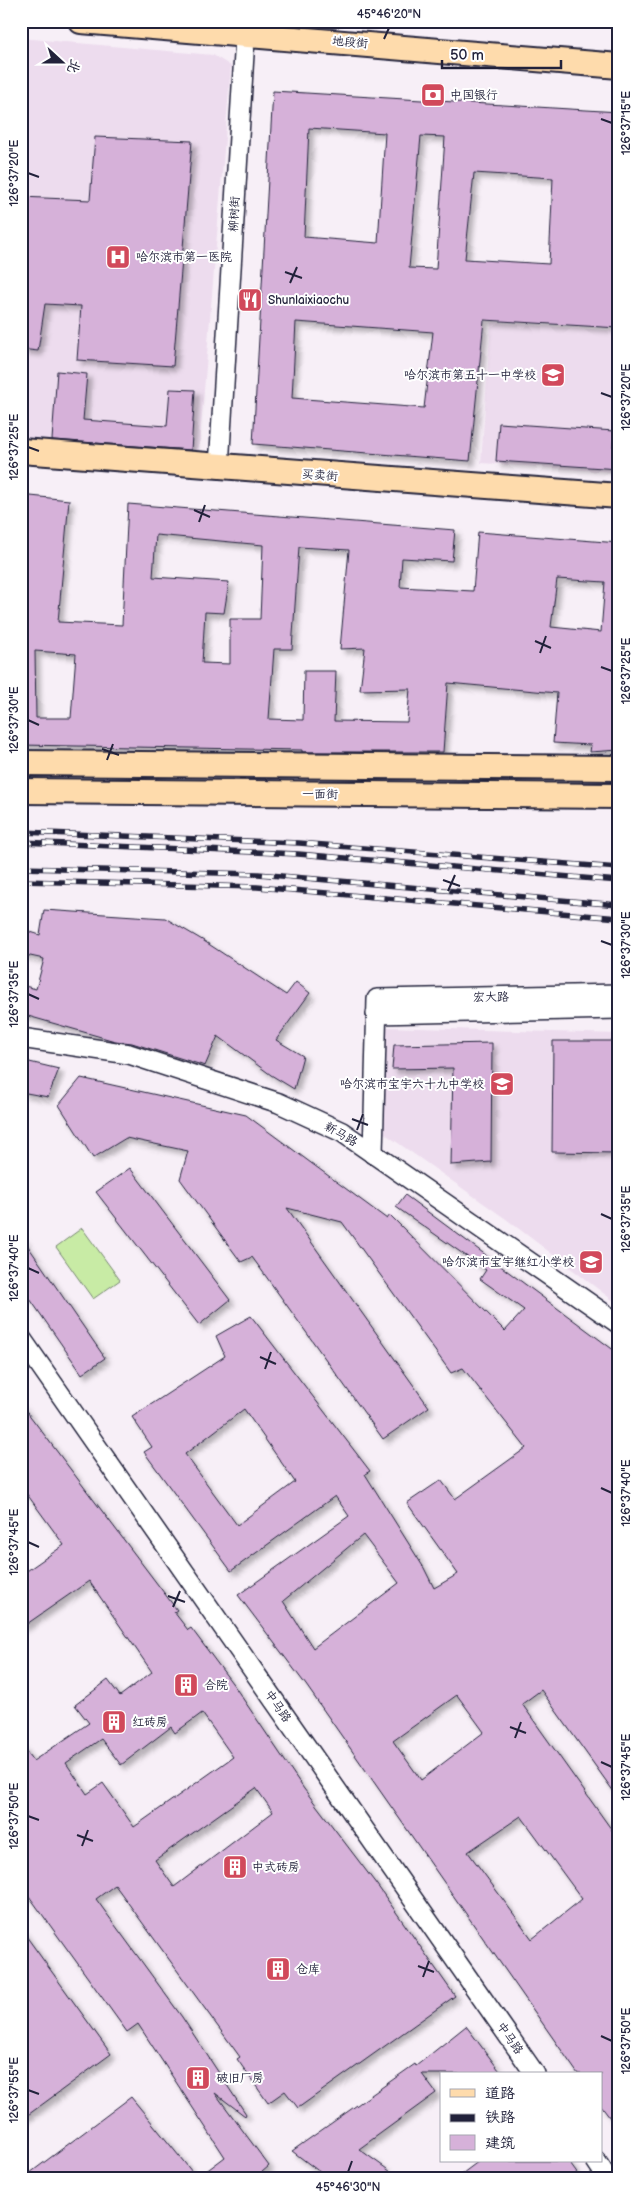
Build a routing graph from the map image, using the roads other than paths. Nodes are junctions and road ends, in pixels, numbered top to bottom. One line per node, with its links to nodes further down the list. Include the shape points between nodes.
1 (80, 21): 2 (main road, 地段街)
2 (256, 28): 3 (main road, 地段街); 5 (street, 柳树街)
3 (619, 66)
4 (21, 451): 5 (main road, 买卖街)
5 (219, 467): 6 (main road, 买卖街)
6 (619, 496)
7 (21, 763): 8 (main road)
8 (619, 768)
9 (21, 791): 10 (main road, 一面街)
10 (619, 796)
11 (619, 994): 13 (street, 宏大路, via 377,999)
12 (619, 1009): 13 (street, 宏大路)
13 (376, 1014): 15 (street)
14 (21, 1038): 15 (street, 新马路, via 128,1054 279,1103 342,1132)
15 (373, 1154): 16 (street, 新马路)
16 (619, 1324)
17 (21, 1338): 18 (street, 中马路)
18 (534, 2072)
19 (597, 2162): 20 (street)
20 (608, 2179)

